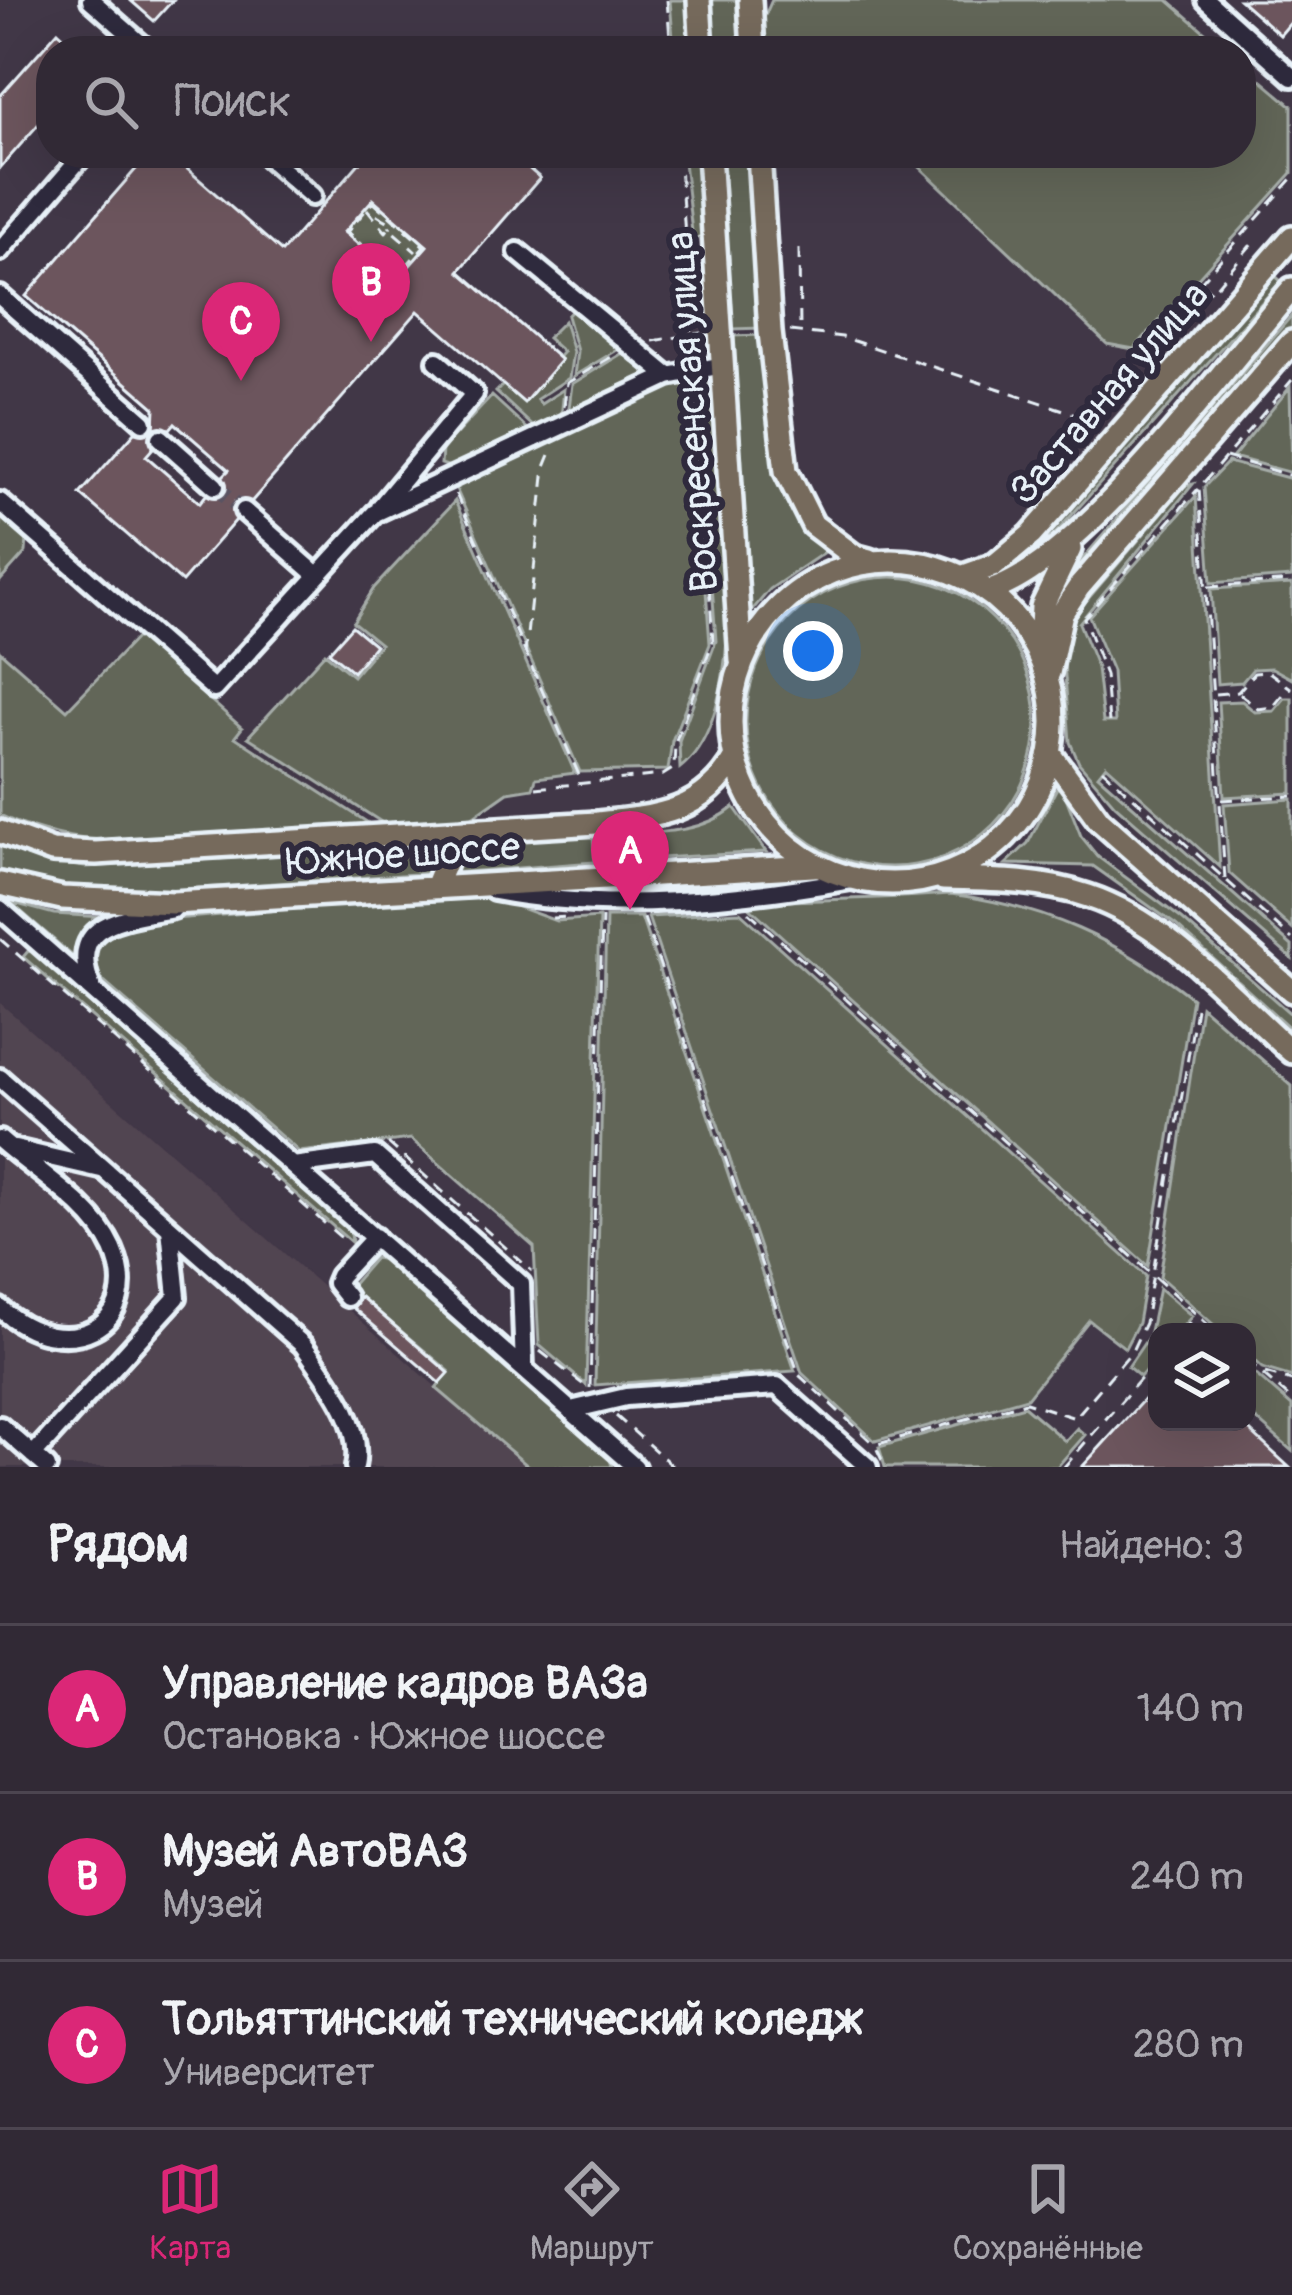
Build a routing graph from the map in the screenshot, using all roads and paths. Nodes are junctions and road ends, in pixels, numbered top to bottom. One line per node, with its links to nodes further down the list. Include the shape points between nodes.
1 (91, 0): 6 (street)
2 (667, 0): 7 (path)
3 (699, 0): 8 (main road)
4 (750, 0): 9 (main road)
5 (1206, 0): 10 (street)
6 (131, 36)
7 (670, 36)
8 (701, 36)
9 (752, 36)
10 (1247, 36)
11 (1256, 44): 12 (street)
12 (1292, 76)
13 (72, 168): 26 (street)
14 (280, 168): 19 (street)
15 (680, 168): 35 (path)
16 (710, 168): 33 (main road, Воскресенская улица)
17 (760, 168): 34 (main road)
18 (1292, 179): 29 (path)
19 (312, 196)
20 (367, 209): 22 (path); 28 (path, via 373,202 424,246); 28 (path, via 347,232 397,276)
21 (1292, 237): 57 (main road, Заставная улица, via 1030,535 995,566)
22 (404, 241): 24 (path); 28 (path)
23 (1250, 246): 29 (path, via 1212,292)
24 (397, 249)
25 (799, 249): 32 (path)
26 (0, 251)
27 (518, 252): 37 (street)
28 (418, 253)
29 (1200, 283): 32 (path, via 1082,416 842,337)
30 (1292, 289): 54 (main road, Заставная улица)
31 (0, 296): 43 (street)
32 (800, 331): 34 (path)
33 (721, 332): 35 (path); 39 (main road, Воскресенская улица)
34 (770, 332): 55 (main road, via 782,450 795,495 829,539)
35 (692, 333): 37 (path)
36 (1292, 342): 64 (main road, via 1070,600 1055,633)
37 (630, 345): 41 (street); 44 (path, via 567,383)
38 (437, 361): 53 (street, via 474,394)
39 (723, 365): 40 (street); 63 (main road, Воскресенская улица)
40 (694, 370): 41 (street); 72 (path, via 710,650 675,743 674,769)
41 (668, 376): 44 (street)
42 (1292, 380): 46 (path)
43 (143, 422)
44 (562, 425): 48 (street); 61 (path, via 545,467)
45 (161, 438): 49 (street)
46 (1226, 457): 47 (path); 50 (path)
47 (1292, 476)
48 (449, 478): 53 (street); 61 (path)
49 (215, 486)
50 (1199, 488): 59 (path); 68 (path, via 1084,618 1106,675)
51 (0, 502): 56 (street, via 214,689)
52 (244, 511): 56 (street)
53 (375, 513): 56 (street)
54 (1076, 538): 60 (main road, Заставная улица, via 1030,574); 62 (main road, Заставная улица, via 1042,607)
55 (870, 560): 57 (main road, via 921,562); 63 (main road, via 829,572 788,599)
56 (317, 575)
57 (964, 576): 60 (main road)
58 (1292, 581): 59 (path)
59 (1206, 587): 67 (path)
60 (989, 591): 62 (main road)
61 (525, 654): 72 (path)
62 (1040, 657): 64 (main road)
63 (741, 666): 70 (main road)
64 (1048, 685): 69 (main road)
65 (1290, 689): 66 (path, via 1273,707 1258,709); 66 (path, via 1269,672 1254,674)
66 (1238, 692): 67 (path)
67 (1214, 694): 75 (path)
68 (1109, 722)
69 (1050, 753): 79 (main road, via 1034,799 998,845); 95 (main road, via 1099,820)
70 (735, 757): 77 (main road, Южное шоссе, via 710,792 676,812); 78 (main road, via 768,827)
71 (1102, 770): 80 (path)
72 (583, 783): 73 (path)
73 (536, 788)
74 (1292, 796): 75 (path)
75 (1220, 800): 80 (path)
76 (0, 832): 77 (main road, Южное шоссе, via 52,851 96,853)
77 (428, 835): 84 (main road, via 448,856)
78 (813, 866): 81 (main road); 83 (main road, Южное шоссе)
79 (924, 879): 81 (main road); 97 (main road, via 1053,886 1119,910 1167,941)
80 (1225, 879): 92 (path)
81 (851, 880): 83 (street, via 559,904)
82 (0, 884): 85 (main road, Южное шоссе, via 62,898)
83 (464, 885): 84 (main road, Южное шоссе)
84 (435, 887): 85 (main road, Южное шоссе)
85 (206, 902): 94 (street, via 107,922 85,956)
86 (744, 908): 105 (path)
87 (0, 909): 94 (street)
88 (642, 910): 121 (path, via 799,1375)
89 (585, 914): 116 (path, via 602,913)
90 (569, 916): 91 (path)
91 (552, 918)
92 (1292, 938)
93 (0, 939): 104 (path)
94 (93, 988): 100 (street)
95 (1292, 991)
96 (1197, 1002): 105 (path)
97 (1292, 1052)
98 (0, 1078): 101 (street)
99 (4, 1144): 101 (street); 107 (street, via 106,1235 119,1293 108,1316 70,1338 28,1332)
100 (293, 1166): 103 (street); 112 (street, via 375,1155 521,1284)
101 (104, 1170): 102 (street)
102 (170, 1228): 122 (street, via 176,1297); 123 (street, via 302,1345 335,1391)
103 (375, 1237): 104 (street); 112 (street)
104 (360, 1253): 106 (street, via 336,1283)
105 (1155, 1277): 108 (path); 121 (path, via 1132,1351 1075,1418 1026,1402)
106 (347, 1297)
107 (0, 1308)
108 (1197, 1315): 109 (path); 110 (path)
109 (1190, 1323)
110 (1206, 1323)
111 (1256, 1368): 114 (path)
112 (524, 1369): 118 (street)
113 (1148, 1370): 128 (path)
114 (1259, 1371): 115 (path); 117 (path)
115 (1292, 1381)
116 (590, 1390)
117 (1292, 1400)
118 (571, 1410): 124 (street); 126 (street, via 626,1396 776,1386)
119 (610, 1411): 125 (path)
120 (0, 1426): 122 (street)
121 (875, 1445): 127 (path)
122 (40, 1461)
123 (356, 1467)
124 (635, 1467)
125 (674, 1467)
126 (868, 1467)
127 (882, 1467)
128 (1064, 1467)

